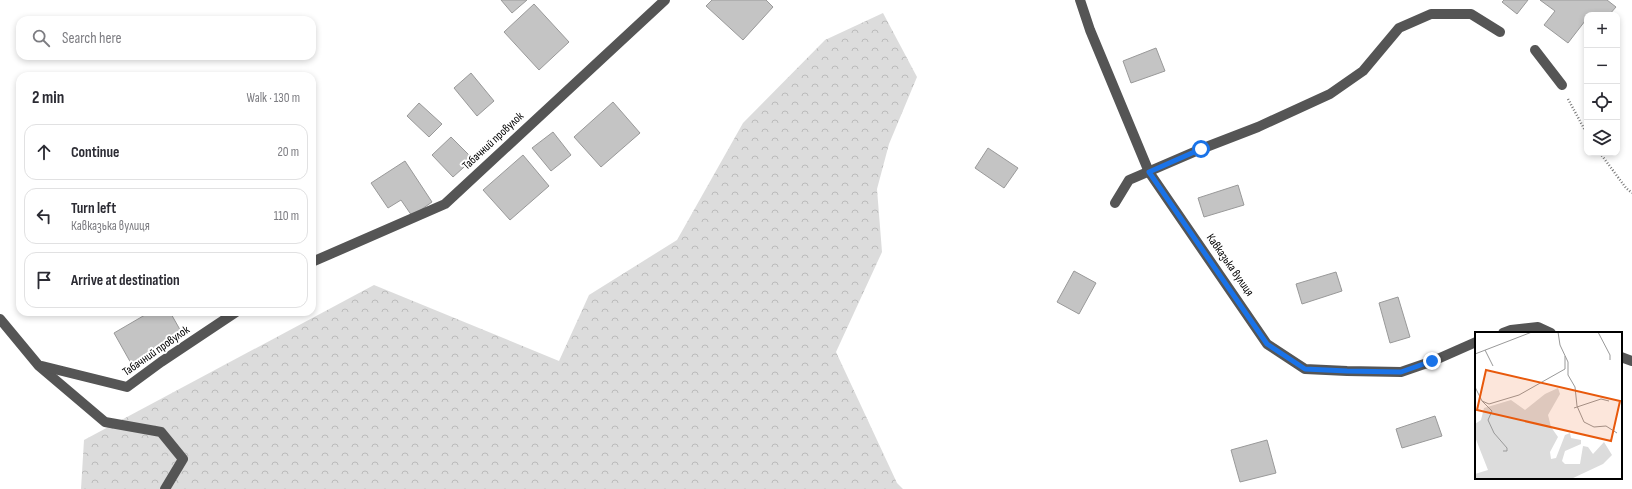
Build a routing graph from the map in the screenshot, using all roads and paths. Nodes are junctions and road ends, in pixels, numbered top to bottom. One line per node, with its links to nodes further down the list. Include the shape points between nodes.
1 (665, 0): 11 (street, Табачний провулок, via 444,204)
2 (1080, 0): 8 (street, Кавказька вулиця)
3 (1500, 32): 8 (street, via 1471,14 1431,14 1399,28 1362,71 1330,94)
4 (1535, 50): 5 (street)
5 (1562, 86): 6 (path)
6 (1584, 129)
7 (1602, 156): 9 (path)
8 (1149, 172): 10 (street, via 1129,180); 16 (street, Кавказька вулиця, via 1267,344 1305,369 1401,372)
9 (1632, 193)
10 (1116, 203)
11 (316, 260)
12 (230, 316): 19 (street, Табачний провулок, via 127,387)
13 (0, 319): 19 (street)
14 (1506, 332): 15 (street, via 1538,327)
15 (1549, 332)
16 (1475, 342)
17 (1622, 357): 18 (street)
18 (1632, 361)
19 (39, 366): 20 (street, via 105,422 161,432 183,459)
20 (165, 489)

